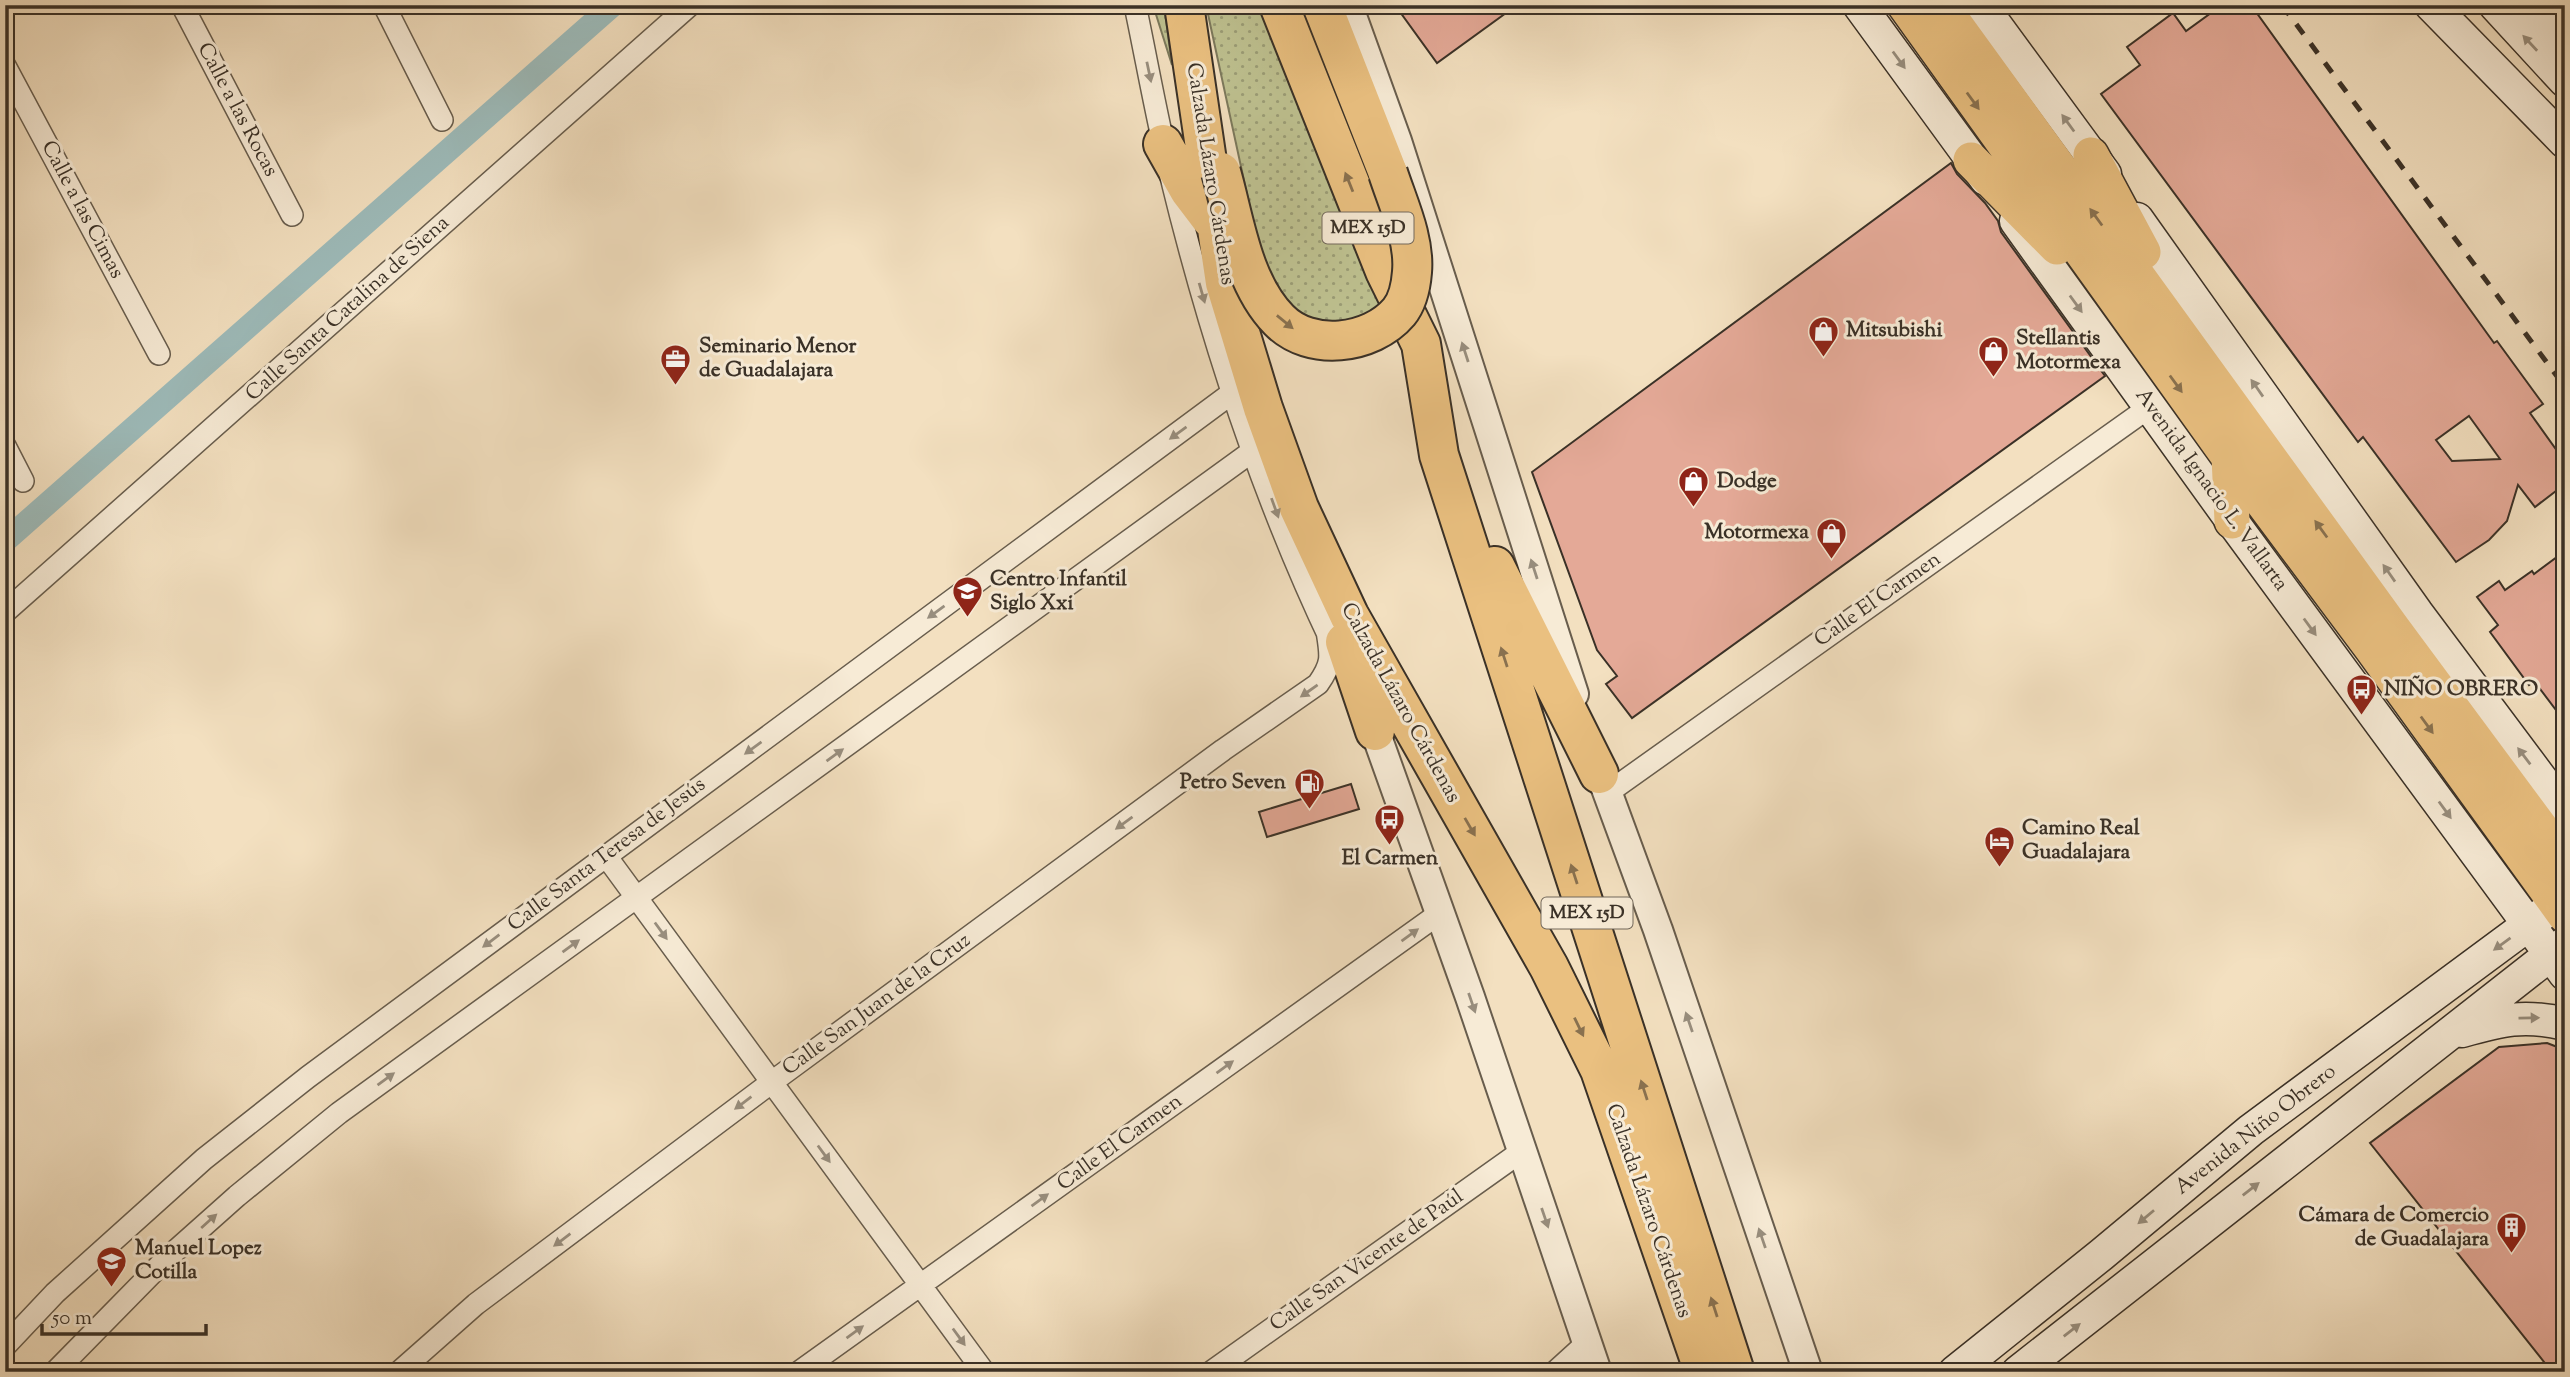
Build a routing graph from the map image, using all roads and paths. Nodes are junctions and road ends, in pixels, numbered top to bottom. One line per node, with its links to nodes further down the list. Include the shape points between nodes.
1 (182, 5): 28 (street, Calle a las Rocas)
2 (384, 5): 21 (street)
3 (690, 5): 42 (street, Calle Santa Catalina de Siena)
4 (1135, 5): 24 (street, one-way to 24)
5 (1184, 5): 19 (highway, Calzada Lázaro Cárdenas / MEX 15D)
6 (1279, 5): 37 (highway, Calzada Lázaro Cárdenas / MEX 15D, one-way to 6, via 1421,344 1385,271)
7 (1322, 5): 27 (highway)
8 (1348, 5): 27 (highway); 45 (street, one-way to 8, via 1397,141)
9 (1859, 5): 26 (main road, Avenida Ignacio L. Vallarta, one-way to 26)
10 (1905, 5): 30 (main road, Avenida Ignacio L. Vallarta, one-way to 30)
11 (1941, 5): 32 (main road, one-way to 11)
12 (1981, 5): 25 (main road, one-way to 12)
13 (2431, 5): 23 (main road)
14 (2443, 5): 22 (main road)
15 (2495, 5): 20 (main road, one-way to 15)
16 (2529, 5): 17 (main road)
17 (2565, 41)
18 (5, 66): 31 (street, Calle a las Cimas)
19 (1195, 73): 27 (highway, one-way to 27, bridge, via 1246,264 1261,296 1280,321 1309,339 1339,341 1380,328 1399,311 1409,293 1413,270 1408,233); 29 (highway, Calzada Lázaro Cárdenas / MEX 15D)
20 (2565, 81)
21 (443, 120)
22 (2565, 128)
23 (2565, 142)
24 (1163, 144): 29 (highway); 33 (street, one-way to 33)
25 (2091, 155): 32 (main road); 46 (main road, one-way to 25, via 2409,602)
26 (1971, 160): 30 (main road); 34 (main road, Avenida Ignacio L. Vallarta, one-way to 34)
27 (1388, 173)
28 (292, 215)
29 (1216, 225): 40 (highway, Calzada Lázaro Cárdenas / MEX 15D, via 1225,283)
30 (2136, 328): 38 (main road, Avenida Ignacio L. Vallarta, one-way to 38)
31 (159, 354)
32 (2208, 372): 48 (main road, one-way to 32)
33 (1233, 393): 36 (street); 47 (street, Calle Santa Teresa de Jesús, one-way to 47)
34 (2151, 406): 41 (main road, Avenida Ignacio L. Vallarta); 45 (street, Calle El Carmen)
35 (5, 446): 39 (street)
36 (1254, 450): 43 (street, one-way to 43); 49 (street, one-way to 36)
37 (1439, 454): 45 (highway); 69 (highway, Calzada Lázaro Cárdenas / MEX 15D, one-way to 37)
38 (2229, 457): 41 (main road); 50 (main road, Avenida Ignacio L. Vallarta, one-way to 50)
39 (23, 481)
40 (1299, 508): 44 (highway); 68 (highway, Calzada Lázaro Cárdenas / MEX 15D, one-way to 68, via 1349,615 1549,967 1600,1070)
41 (2232, 521): 52 (main road, Avenida Ignacio L. Vallarta, one-way to 52)
42 (5, 612)
43 (1327, 631): 44 (street); 56 (street, Calle San Juan de la Cruz, one-way to 56, via 1331,657 1318,684)
44 (1375, 731): 51 (street, Calzada Lázaro Cárdenas)
45 (1603, 784): 70 (street, one-way to 45, via 1658,930)
46 (2565, 811)
47 (606, 856): 49 (street); 60 (street, Calle Santa Teresa de Jesús, one-way to 60, via 204,1159 55,1293)
48 (2565, 861)
49 (638, 898): 56 (street, one-way to 56); 61 (street, one-way to 49, via 164,1261 339,1112)
50 (2562, 906): 52 (main road, Avenida Niño Obrero)
51 (1440, 914): 57 (street, Calzada Lázaro Cárdenas, one-way to 57); 58 (street, Calle El Carmen, one-way to 51)
52 (2529, 924): 53 (main road, Avenida Ignacio L. Vallarta); 71 (main road, Avenida Niño Obrero, one-way to 71, via 2251,1130)
53 (2560, 957): 55 (main road, Avenida Niño Obrero)
54 (2565, 1024): 55 (main road, one-way to 54, via 2505,1019 2542,1018)
55 (2447, 1036): 72 (main road, Avenida Niño Obrero, one-way to 55)
56 (772, 1082): 58 (street, one-way to 58); 62 (street, Calle San Juan de la Cruz, one-way to 62, via 476,1304)
57 (1522, 1151): 59 (street, Calzada Lázaro Cárdenas, one-way to 59); 65 (street, Calle San Vicente de Paúl)
58 (920, 1285): 63 (street, Calle El Carmen, one-way to 58); 64 (street, one-way to 64)
59 (1588, 1342): 66 (street); 67 (street, Calzada Lázaro Cárdenas)
60 (5, 1346)
61 (55, 1372)
62 (399, 1372)
63 (799, 1372)
64 (984, 1372)
65 (1211, 1372)
66 (1555, 1372)
67 (1597, 1372)
68 (1704, 1372)
69 (1735, 1372)
70 (1808, 1372)
71 (1955, 1372)
72 (2018, 1372)

